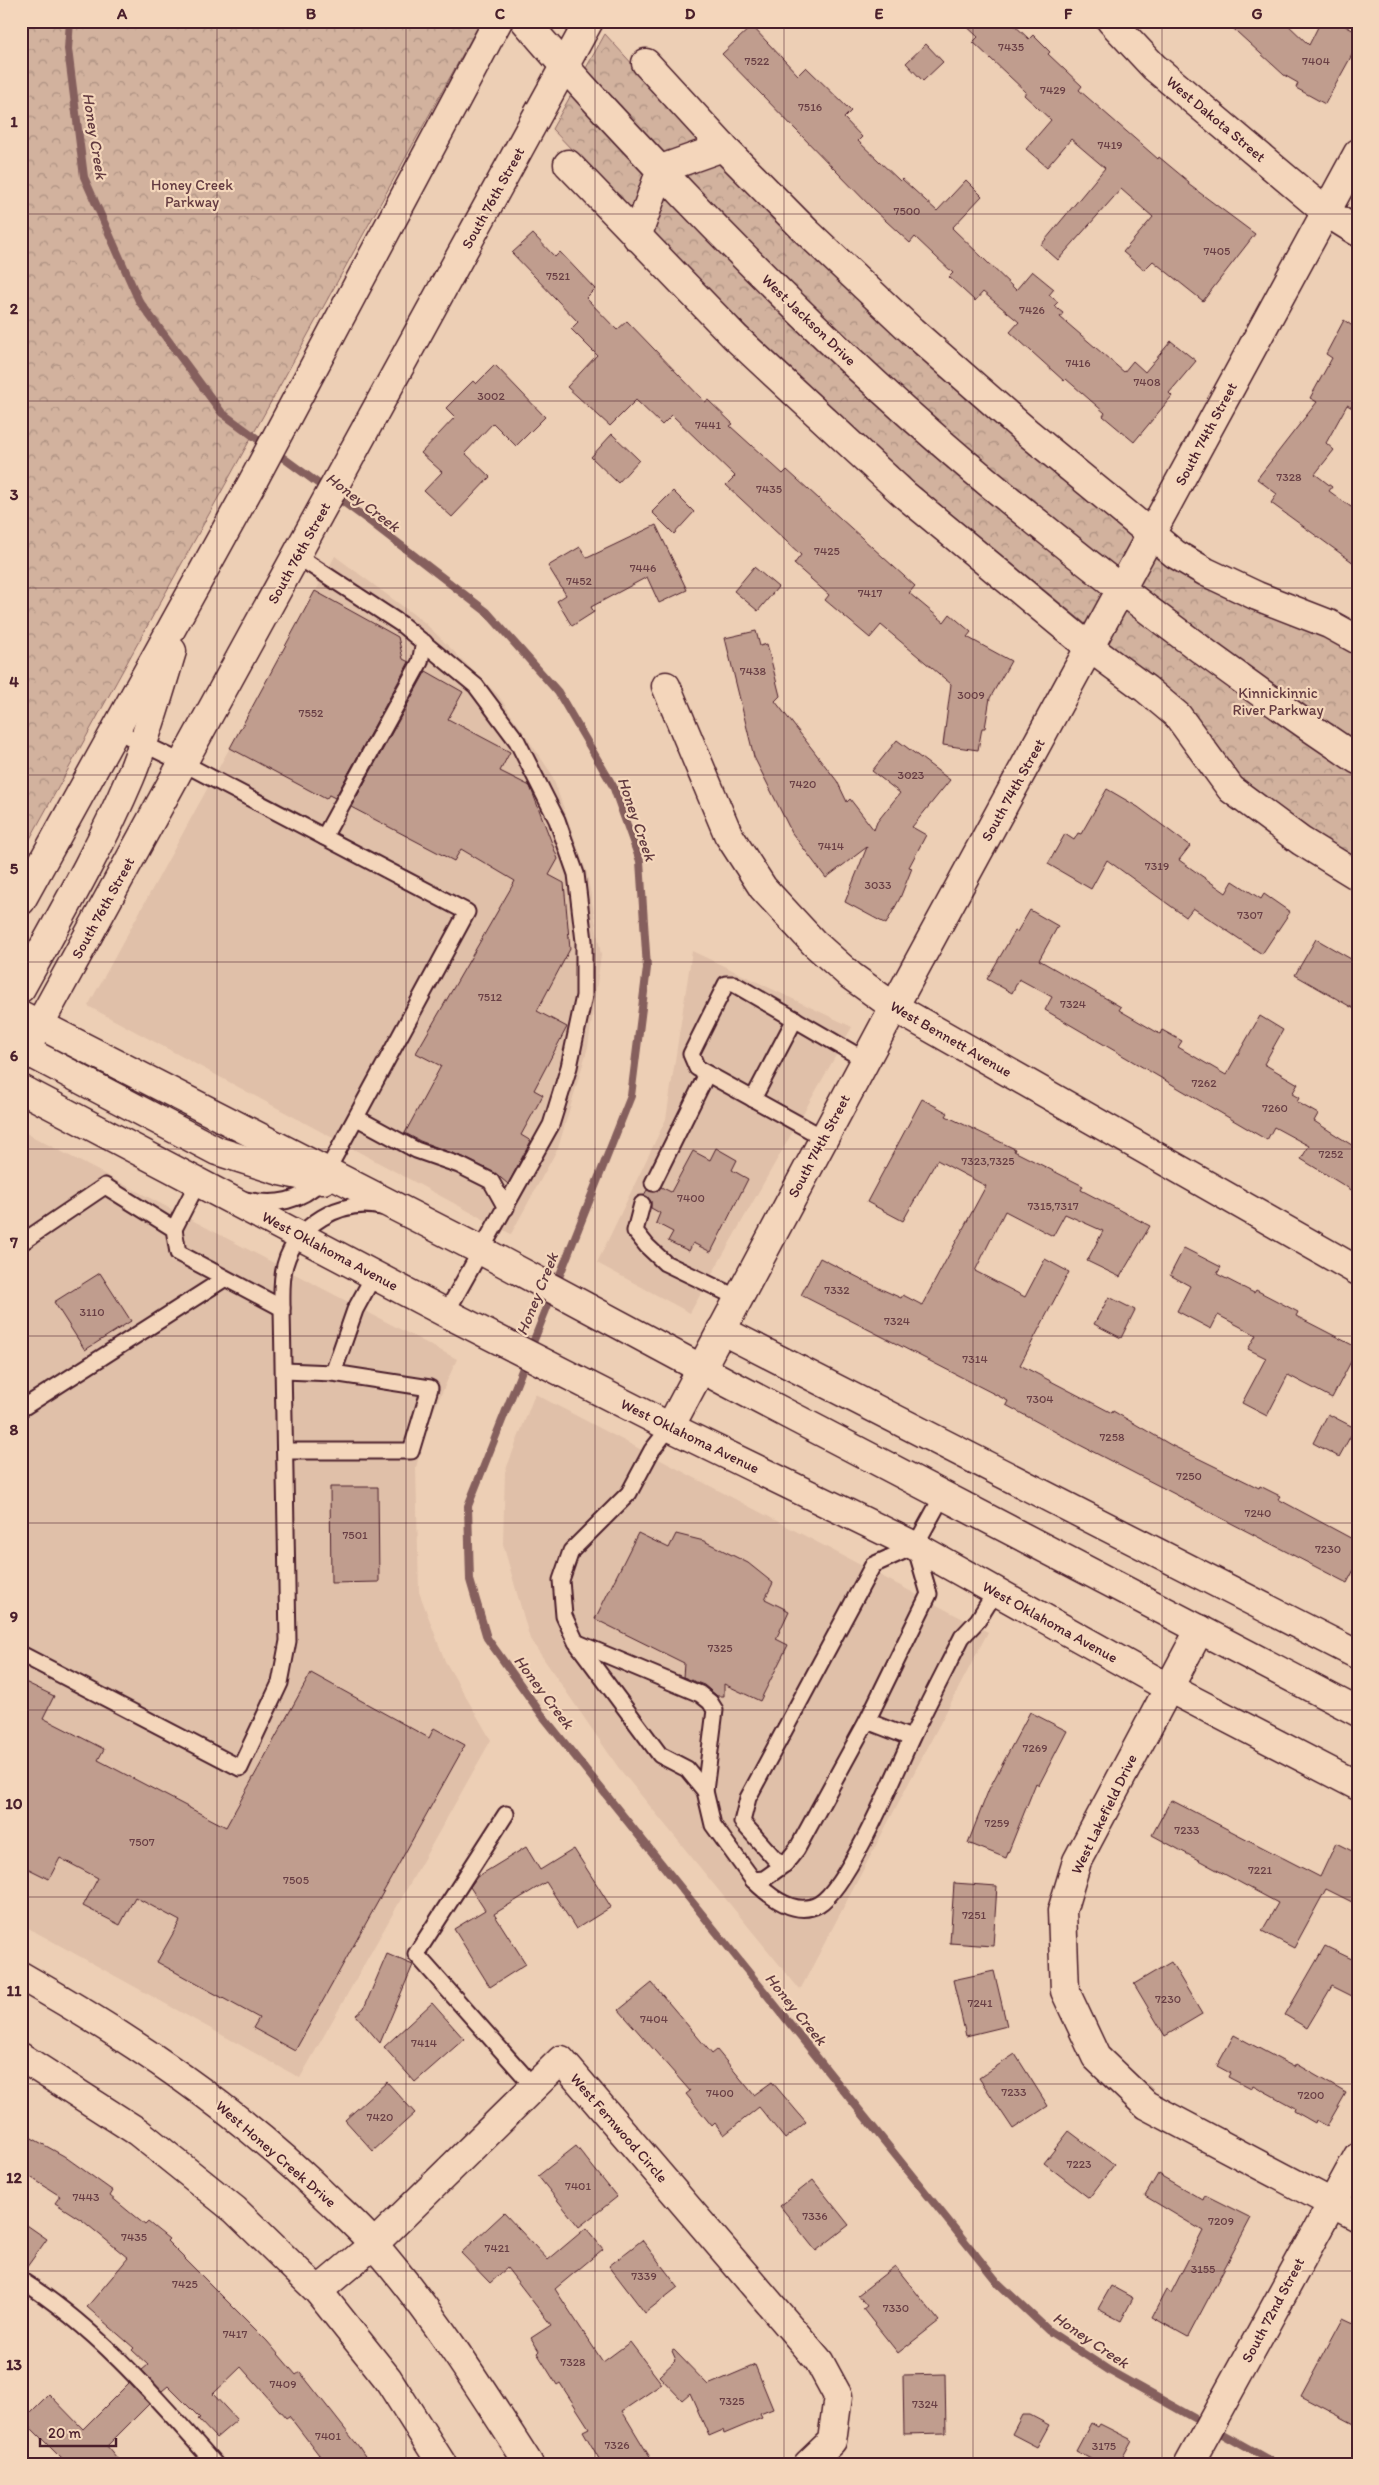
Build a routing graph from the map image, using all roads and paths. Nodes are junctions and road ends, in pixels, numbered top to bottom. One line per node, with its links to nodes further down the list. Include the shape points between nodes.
1 (498, 21): 17 (street)
2 (525, 21): 6 (street, West Jackson Drive)
3 (589, 21): 6 (street, South 76th Street)
4 (1111, 21): 11 (street, West Dakota Street, via 1154,67)
5 (646, 63): 7 (street)
6 (564, 67): 10 (street, West Jackson Drive); 15 (street, South 76th Street)
7 (723, 146): 10 (street); 14 (street, via 807,232 912,331 1027,432)
8 (1358, 154): 11 (street, South 74th Street)
9 (568, 164): 13 (street)
10 (660, 170): 13 (street); 16 (street, West Jackson Drive, via 830,341 988,483)
11 (1326, 212): 12 (street, West Dakota Street); 14 (street, South 74th Street)
12 (1358, 232)
13 (637, 237): 20 (street, via 735,337 877,469)
14 (1152, 534): 16 (street, South 74th Street); 18 (street, via 1175,554 1206,572 1330,624)
15 (297, 556): 19 (lane, via 358,594); 25 (street, South 76th Street)
16 (1122, 590): 20 (street, South 74th Street); 24 (street, West Jackson Drive, via 1294,717)
17 (185, 604): 22 (street); 23 (street)
18 (1358, 640)
19 (424, 642): 26 (lane, via 420,662); 44 (lane, via 476,686 517,741 557,820 576,874 584,941 584,996 569,1067 551,1125)
20 (1090, 648): 27 (street, via 1178,716 1232,789 1301,841); 30 (street, South 74th Street)
21 (666, 686): 30 (street, West Bennett Avenue, via 728,834 762,888 814,943 851,976)
22 (115, 730): 23 (lane); 28 (street)
23 (143, 744): 25 (lane); 29 (street, via 104,835)
24 (1358, 760)
25 (183, 763): 26 (lane); 32 (street, South 76th Street)
26 (324, 837): 37 (lane, via 467,912)
27 (1358, 876)
28 (21, 901)
29 (21, 988)
30 (894, 1007): 33 (street, South 74th Street); 50 (street, West Bennett Avenue)
31 (795, 1019): 33 (lane); 34 (lane, via 734,984 726,984 690,1054 697,1068); 36 (lane)
32 (25, 1037): 39 (street)
33 (865, 1060): 38 (street, South 74th Street)
34 (707, 1074): 36 (lane); 41 (lane)
35 (21, 1088): 40 (street, West Oklahoma Avenue)
36 (752, 1099): 38 (lane)
37 (357, 1118): 39 (lane); 44 (lane, via 416,1150 459,1165 491,1181)
38 (824, 1138): 53 (street, South 74th Street)
39 (325, 1176): 42 (lane, via 304,1195 283,1202 262,1203); 45 (street, via 358,1187)
40 (198, 1182): 42 (street, West Oklahoma Avenue); 46 (lane)
41 (653, 1183)
42 (222, 1194): 47 (street, West Oklahoma Avenue)
43 (642, 1204): 53 (lane, via 635,1231 647,1246 665,1263)
44 (506, 1208): 49 (lane)
45 (407, 1212): 47 (lane, via 358,1204 342,1208); 49 (street)
46 (174, 1228): 48 (lane, via 105,1186); 52 (lane, via 178,1252)
47 (300, 1235): 51 (street, West Oklahoma Avenue); 54 (lane, via 284,1267)
48 (21, 1243)
49 (482, 1251): 55 (lane); 57 (street)
50 (1358, 1271)
51 (374, 1275): 55 (street, West Oklahoma Avenue); 59 (lane, via 355,1310)
52 (224, 1279): 54 (lane); 60 (lane)
53 (738, 1298): 56 (street, South 74th Street)
54 (282, 1308): 58 (lane)
55 (446, 1314): 61 (street, West Oklahoma Avenue)
56 (721, 1330): 57 (street, South 74th Street); 69 (street)
57 (700, 1368): 61 (street, South 74th Street); 63 (street)
58 (284, 1371): 59 (lane); 62 (lane)
59 (333, 1373): 62 (lane, via 430,1388 412,1451)
60 (21, 1409)
61 (670, 1427): 64 (street, West Oklahoma Avenue); 67 (lane, via 652,1450 629,1493 571,1551 561,1580 564,1616)
62 (285, 1451): 68 (lane, via 286,1662 280,1683 240,1768)
63 (943, 1495): 64 (lane); 66 (street)
64 (915, 1546): 65 (street, West Oklahoma Avenue); 72 (lane, via 928,1594); 77 (lane, via 873,1566 748,1798 742,1822 775,1858)
65 (996, 1591): 70 (street, West Oklahoma Avenue); 73 (lane, via 978,1620 962,1637)
66 (1200, 1629): 70 (street, West Lakefield Drive); 71 (street)
67 (576, 1642): 75 (lane, via 660,1756 687,1768); 75 (lane, via 700,1694 710,1702 715,1710)
68 (21, 1654)
69 (1358, 1655)
70 (1169, 1688): 74 (street, West Oklahoma Avenue); 83 (street, West Lakefield Drive, via 1077,1861 1062,1911 1065,1991 1096,2057 1146,2105)
71 (1358, 1712)
72 (867, 1721): 73 (lane); 77 (lane, via 797,1849)
73 (911, 1738): 78 (lane, via 883,1801 835,1891 818,1905 800,1910 781,1903)
74 (1358, 1786)
75 (705, 1792): 78 (lane, via 713,1825)
76 (506, 1814): 81 (lane, via 416,1954)
77 (785, 1864): 78 (lane, via 764,1879)
78 (753, 1880)
79 (21, 1976): 85 (street, West Honey Creek Drive, via 88,2014 208,2094 300,2172)
80 (21, 2058): 87 (street, via 138,2132 235,2210)
81 (534, 2087): 85 (street, West Fernwood Circle); 91 (street, West Fernwood Circle, via 561,2060 818,2361 838,2396 832,2441)
82 (1358, 2156): 83 (street, South 72nd Street)
83 (1332, 2203): 84 (street, West Lakefield Drive); 92 (street, South 72nd Street)
84 (1358, 2217)
85 (374, 2244): 87 (street, West Fernwood Circle); 90 (street, West Honey Creek Drive, via 453,2345)
86 (21, 2280): 88 (lane, via 45,2295 132,2370)
87 (318, 2291): 89 (street, via 388,2379)
88 (214, 2464)
89 (442, 2464)
90 (529, 2464)
91 (808, 2464)
92 (1189, 2464)

